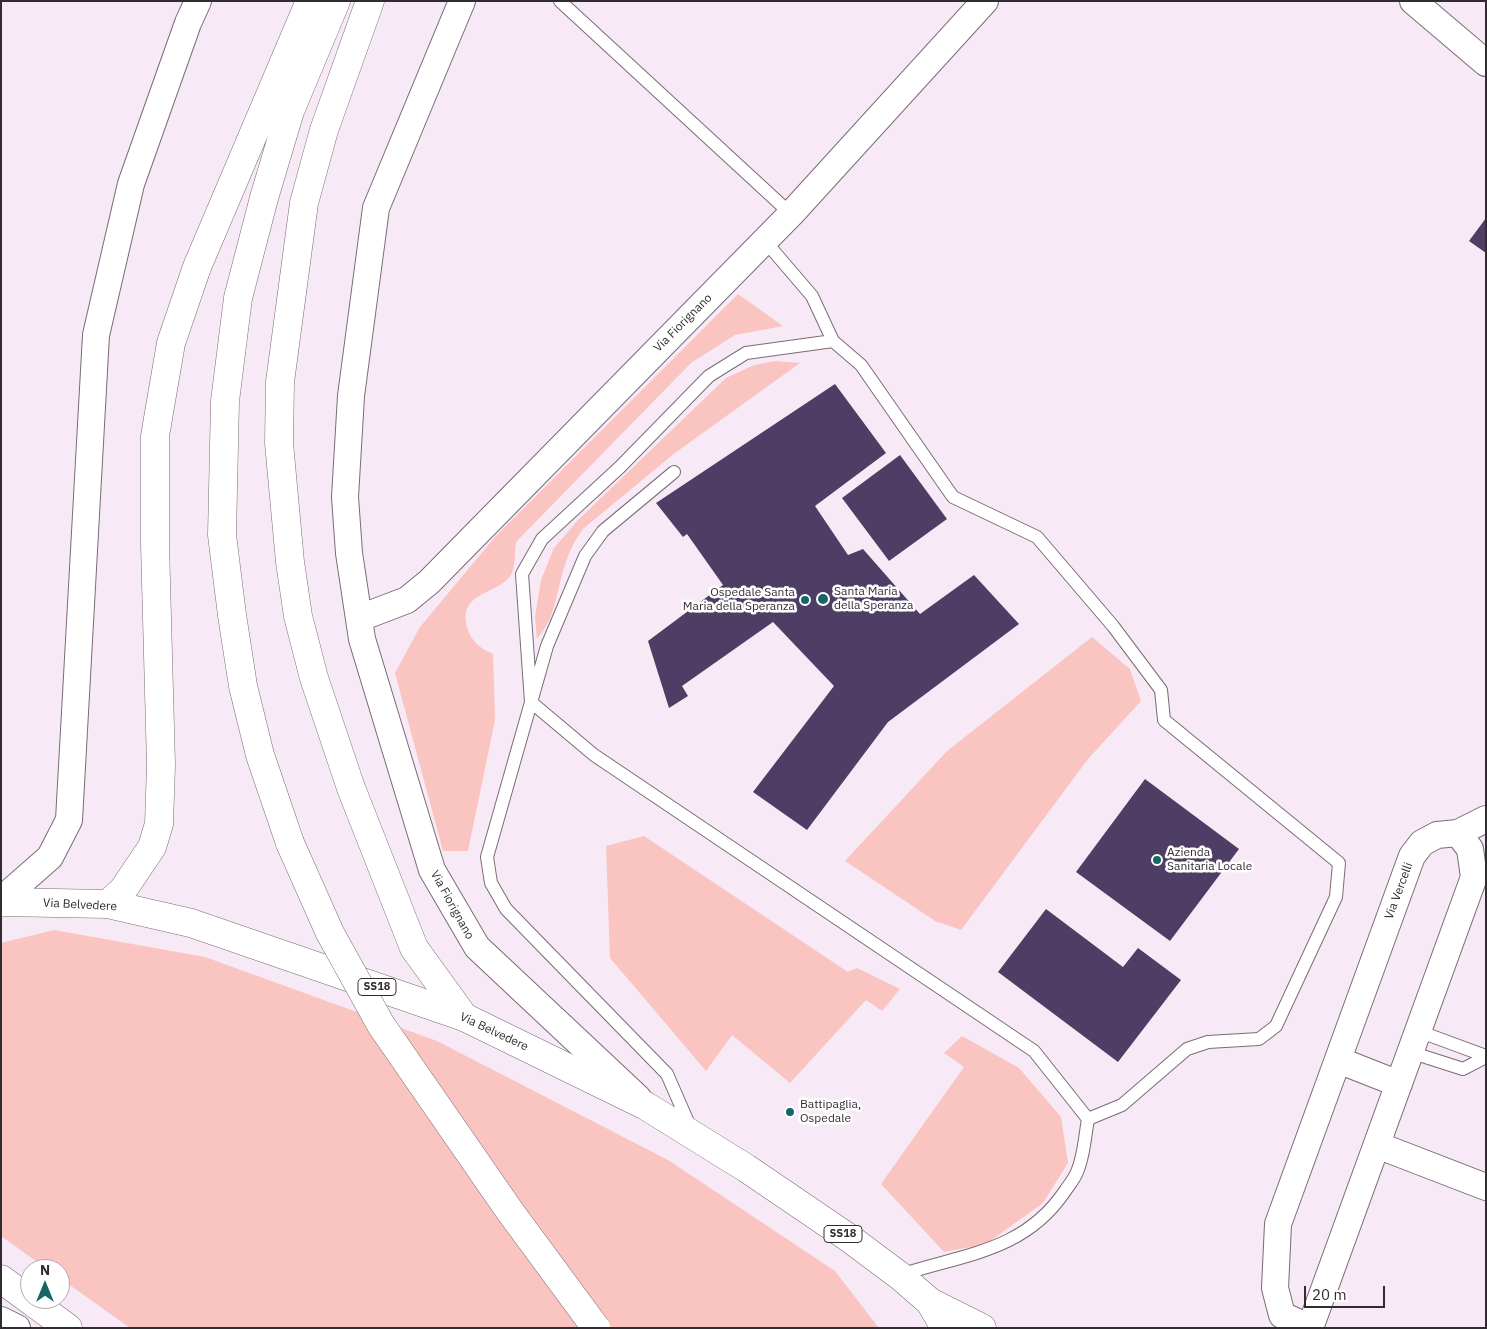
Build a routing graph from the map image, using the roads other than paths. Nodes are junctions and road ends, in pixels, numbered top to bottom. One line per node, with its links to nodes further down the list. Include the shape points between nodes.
1 (198, 1): 18 (street, via 131,184 96,334 69,820 50,857)
2 (310, 1): 19 (main road, via 212,231 172,343 160,395 154,445 161,765 159,824 152,847 123,890)
3 (336, 1): 37 (main road, bridge, via 290,111 238,298 225,401 222,535 243,686 260,755 290,843 330,933 380,1025)
4 (370, 1): 20 (main road, via 324,130 304,203 280,382 279,443 288,545 298,616 351,788 414,948)
5 (462, 1): 14 (street, via 376,208 351,396 345,497 349,553)
6 (560, 1): 10 (lane)
7 (985, 1): 10 (street, Via Fiorignano)
8 (1413, 1): 9 (street)
9 (1486, 64)
10 (792, 214): 11 (street, Via Fiorignano)
11 (765, 242): 12 (lane, via 812,296); 14 (street, Via Fiorignano, via 429,582)
12 (834, 341): 15 (lane, via 746,353 710,376 620,467 542,539 522,574); 26 (lane, via 861,365 953,497 1037,537 1114,626 1161,690 1164,720 1339,863 1336,897 1276,1026 1259,1039 1208,1042 1187,1049 1122,1105)
13 (674, 472): 15 (lane, via 603,531 586,556 547,646)
14 (361, 629): 25 (street, Via Fiorignano, via 432,870 477,947)
15 (531, 702): 26 (lane, via 594,755 1034,1051); 27 (lane, via 487,857 491,883 506,909 667,1074)
16 (1486, 819): 17 (street)
17 (1458, 833): 21 (street, Via Vercelli, via 1470,849 1474,877); 23 (street, Via Vercelli, via 1436,835 1422,843 1412,856)
18 (1, 901): 19 (main road, Via Belvedere / SS18)
19 (108, 904): 20 (main road, Via Belvedere / SS18, via 191,923)
20 (464, 1017): 25 (main road, Via Belvedere / SS18)
21 (1414, 1041): 22 (lane, via 1470,1050); 22 (lane, via 1463,1070); 24 (street, Via Vercelli)
22 (1486, 1056)
23 (1338, 1060): 24 (street); 34 (street, Via Vercelli, via 1278,1224 1275,1288)
24 (1399, 1084): 28 (street, Via Vercelli)
25 (646, 1106): 27 (main road, Via Belvedere / SS18)
26 (1088, 1119): 30 (lane, via 1077,1172 1052,1210 1029,1230 976,1255 934,1264)
27 (694, 1136): 30 (main road, Via Belvedere / SS18, via 849,1238)
28 (1377, 1145): 29 (street); 40 (street, Via Vercelli)
29 (1486, 1187)
30 (900, 1276): 32 (main road, Via Belvedere / SS18)
31 (1, 1279): 36 (main road)
32 (930, 1302): 38 (main road, Via Belvedere / SS18); 39 (main road, Via Belvedere)
33 (1, 1320): 35 (street)
34 (1281, 1322): 40 (street, Via Vercelli)
35 (17, 1328)
36 (68, 1328)
37 (596, 1328)
38 (945, 1328)
39 (982, 1328)
40 (1310, 1328)

